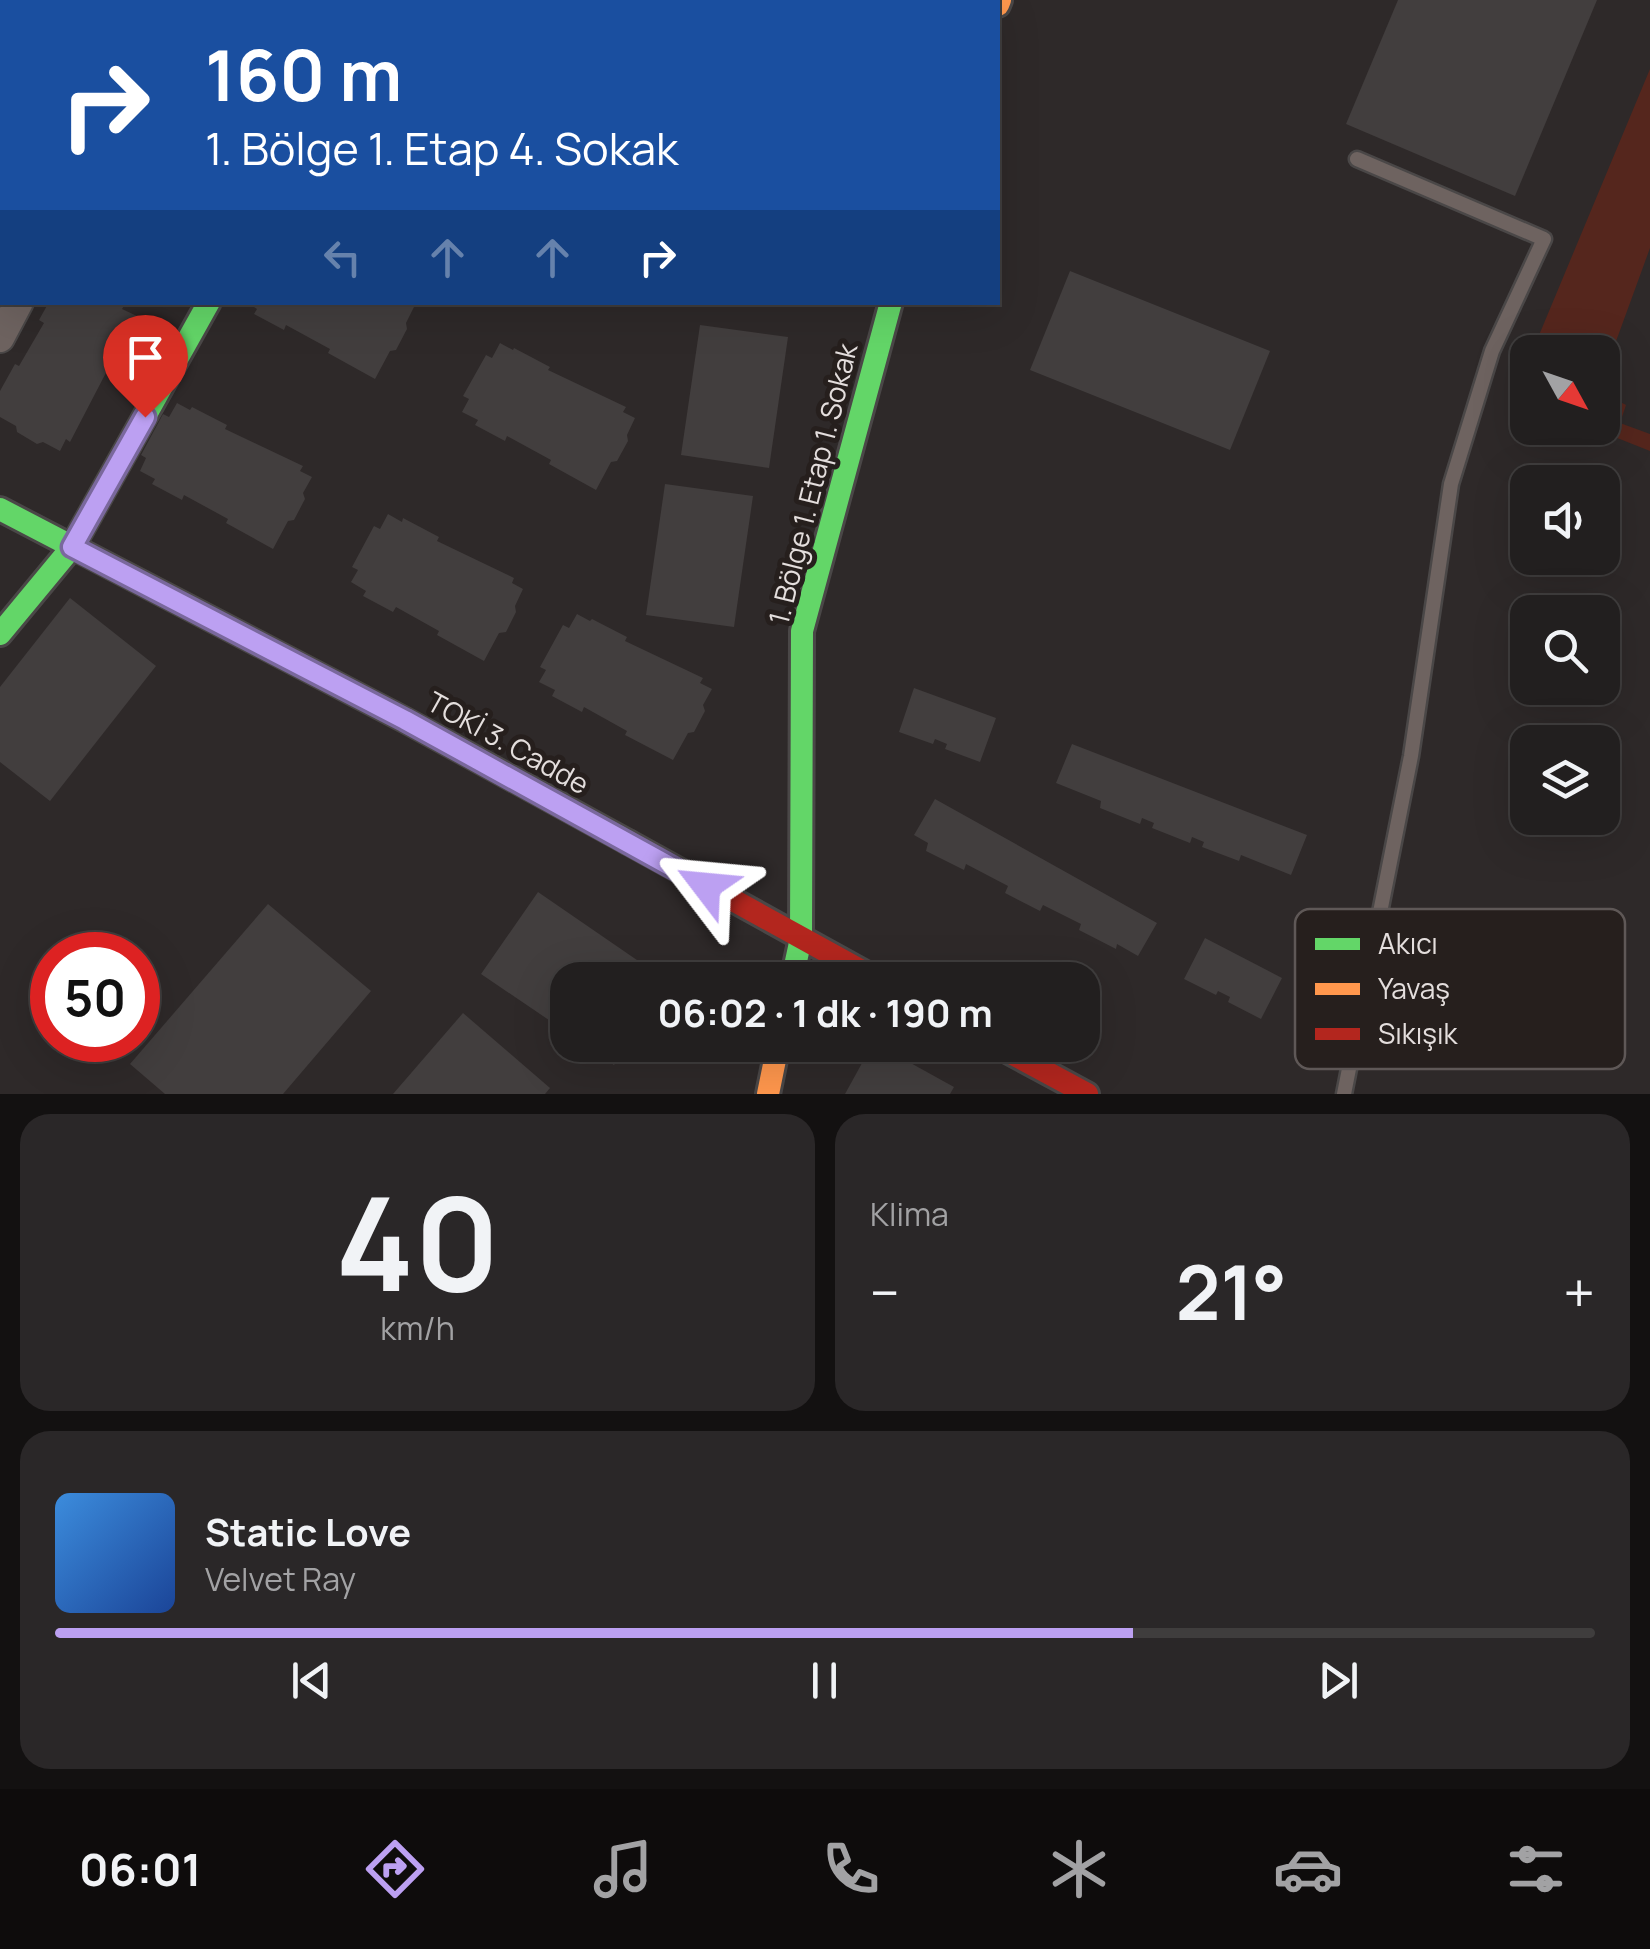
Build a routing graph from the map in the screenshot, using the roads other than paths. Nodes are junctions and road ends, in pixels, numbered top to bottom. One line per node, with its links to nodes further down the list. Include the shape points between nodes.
1 (1357, 159): 9 (lane, via 1544,238 1492,351 1451,484)
2 (17, 305): 5 (street)
3 (207, 305): 7 (street)
4 (890, 305): 10 (street, 1. Bölge 1. Etap 1. Sokak, via 802,631)
5 (0, 338)
6 (0, 509): 7 (street, TOKİ 3. Cadde)
7 (72, 547): 8 (street); 10 (street, TOKİ 3. Cadde)
8 (0, 634)
9 (1381, 909)
10 (802, 938): 11 (street, 1. Bölge 1. Etap 1. Sokak); 12 (street, TOKİ 3. Cadde)
11 (796, 962)
12 (845, 962)
13 (775, 1062): 16 (street)
14 (1028, 1062): 17 (street)
15 (1349, 1069): 18 (lane)
16 (768, 1094)
17 (1087, 1094)
18 (1344, 1094)

